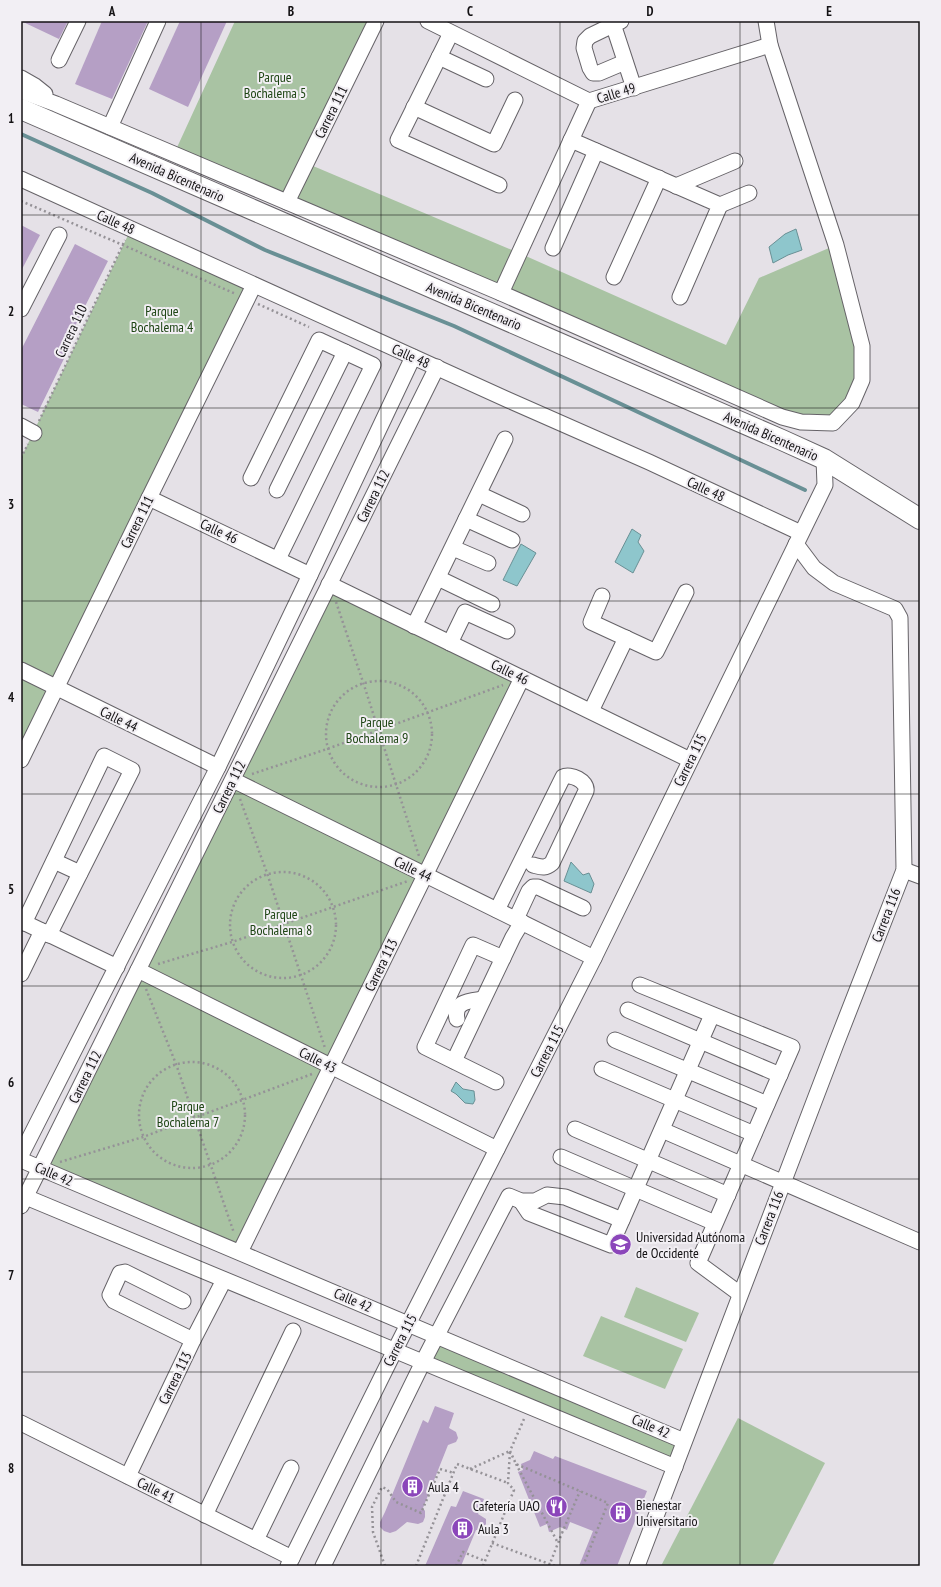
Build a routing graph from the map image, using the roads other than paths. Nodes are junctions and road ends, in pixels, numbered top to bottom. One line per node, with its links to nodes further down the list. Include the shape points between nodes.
1 (78, 21): 10 (street)
2 (158, 21): 21 (street)
3 (376, 21): 30 (street, Carrera 111)
4 (428, 21): 7 (street, Calle 49)
5 (766, 21): 8 (street)
6 (616, 22): 11 (street); 11 (street, via 590,36 585,41 584,48 594,73)
7 (452, 33): 9 (street); 17 (street, Calle 49)
8 (770, 45): 14 (street, Calle 49); 36 (street, via 836,245 862,346 862,380 852,403 833,423 801,422 782,417)
9 (439, 57): 13 (street); 19 (street)
10 (59, 60)
11 (626, 62): 14 (street)
12 (21, 78): 18 (street)
13 (486, 79)
14 (634, 88): 17 (street, Calle 49)
15 (21, 91): 18 (street)
16 (515, 100): 19 (street, via 494,144)
17 (589, 102): 22 (street)
18 (56, 104): 21 (street)
19 (414, 107): 27 (street, via 398,140)
20 (21, 109): 43 (main road, Avenida Bicentenario)
21 (110, 127): 30 (street)
22 (571, 140): 23 (street); 36 (street)
23 (596, 151): 25 (street); 33 (street)
24 (735, 160): 28 (street)
25 (659, 178): 28 (street); 34 (street)
26 (21, 179): 35 (street, Calle 48)
27 (499, 185)
28 (676, 186): 31 (street)
29 (749, 193): 31 (street)
30 (287, 202): 36 (street)
31 (720, 205): 37 (street)
32 (59, 235): 38 (street)
33 (554, 248)
34 (614, 277)
35 (254, 285): 40 (street, Calle 48); 47 (street, Carrera 111)
36 (501, 293)
37 (680, 297)
38 (21, 309)
39 (345, 352): 44 (street, via 319,340); 45 (street); 54 (street, via 373,365)
40 (413, 357): 41 (street, Calle 48); 56 (street, Carrera 112)
41 (437, 367): 51 (street, Calle 48, via 649,462); 58 (street, Carrera 112)
42 (505, 439): 46 (street)
43 (824, 459): 50 (main road, Avenida Bicentenario); 51 (street, Carrera 115, via 825,485)
44 (251, 478)
45 (277, 490)
46 (479, 494): 48 (street); 49 (street)
47 (149, 498): 54 (street, Calle 46); 68 (street, Carrera 111)
48 (522, 514)
49 (466, 519): 52 (street); 53 (street)
50 (920, 519)
51 (798, 539): 71 (street, Carrera 115); 76 (street, via 814,568 834,583 895,609 900,618)
52 (512, 540)
53 (453, 548): 55 (street); 57 (street)
54 (278, 559): 56 (street, Calle 46)
55 (488, 563)
56 (310, 575): 72 (street, Carrera 112)
57 (438, 578): 61 (street); 62 (street)
58 (329, 584): 62 (street, Calle 46); 73 (street, Carrera 112)
59 (686, 592): 64 (street, via 656,652)
60 (602, 596): 64 (street, via 591,622)
61 (492, 604)
62 (414, 626): 65 (street, Calle 46)
63 (507, 631): 65 (street, via 465,612)
64 (626, 638): 69 (street)
65 (450, 643): 67 (street, Calle 46)
66 (21, 670): 68 (street, Calle 44)
67 (522, 678): 69 (street, Calle 46); 78 (street, Carrera 113)
68 (56, 688): 70 (street, Carrera 111); 72 (street, Calle 44)
69 (591, 712): 71 (street, Calle 46)
70 (21, 760)
71 (690, 760): 87 (street, Carrera 115)
72 (218, 767): 88 (street, Carrera 112)
73 (233, 780): 78 (street, Calle 44); 89 (street, Carrera 112)
74 (54, 861): 77 (street); 77 (street, via 104,756 132,770); 83 (street)
75 (533, 865): 81 (street, via 541,868 552,863 586,791 585,782 569,776 563,777)
76 (904, 870): 79 (street); 116 (street, Carrera 116)
77 (80, 873): 84 (street)
78 (426, 875): 81 (street, Calle 44); 99 (street, Carrera 113)
79 (920, 876)
80 (583, 908): 82 (street, via 538,887 533,888 529,891)
81 (497, 910): 82 (street, Calle 44)
82 (519, 921): 86 (street); 87 (street, Calle 44)
83 (22, 922): 84 (street)
84 (45, 933): 85 (street); 88 (street)
85 (25, 958): 90 (street)
86 (503, 958): 92 (street); 98 (street, via 473,946 425,1047)
87 (594, 958): 109 (street, Carrera 115)
88 (117, 967): 110 (street, Carrera 112)
89 (138, 970): 99 (street, Calle 43); 115 (street, Carrera 112)
90 (21, 974)
91 (640, 985): 94 (street)
92 (483, 1000): 95 (street, via 461,1004 457,1009); 98 (street)
93 (628, 1010): 97 (street)
94 (712, 1015): 97 (street); 102 (street, via 792,1047)
95 (457, 1019)
96 (615, 1040): 101 (street)
97 (700, 1041): 101 (street); 102 (street)
98 (454, 1061): 103 (street)
99 (332, 1067): 109 (street, Calle 43); 124 (street, Carrera 113)
100 (602, 1069): 104 (street)
101 (687, 1071): 104 (street); 105 (street)
102 (780, 1075): 105 (street)
103 (496, 1082)
104 (675, 1100): 107 (street); 108 (street)
105 (767, 1104): 108 (street)
106 (575, 1129): 113 (street)
107 (662, 1130): 113 (street); 114 (street)
108 (754, 1134): 114 (street)
109 (497, 1149): 128 (street, Carrera 115)
110 (21, 1155)
111 (561, 1158): 117 (street)
112 (21, 1160): 115 (street, Calle 42)
113 (648, 1160): 117 (street); 118 (street)
114 (741, 1164): 116 (street); 118 (street)
115 (40, 1168): 119 (street, Carrera 112); 124 (street, Calle 42)
116 (783, 1183): 123 (street); 126 (street, Carrera 116)
117 (636, 1189): 121 (street); 122 (street)
118 (728, 1194): 122 (street)
119 (22, 1199): 125 (street, Calle 42)
120 (515, 1199): 121 (street, via 536,1201 547,1195 565,1196); 121 (street, via 529,1213 611,1245); 130 (street)
121 (622, 1220)
122 (715, 1223): 126 (street, via 698,1263)
123 (920, 1242)
124 (240, 1252): 128 (street, Calle 42)
125 (224, 1280): 131 (street, Carrera 113); 132 (street, Calle 42)
126 (740, 1294): 135 (street, Carrera 116)
127 (183, 1301): 131 (street, via 125,1272 120,1273 110,1295 114,1301)
128 (408, 1323): 130 (street, Calle 42); 132 (street, Carrera 115)
129 (293, 1331): 139 (street)
130 (437, 1335): 133 (street); 135 (street, Calle 42)
131 (193, 1340): 138 (street, Carrera 113)
132 (395, 1350): 133 (street, Calle 42); 141 (street, Carrera 115)
133 (423, 1362): 136 (street, Calle 42); 142 (street)
134 (21, 1423): 138 (street, Calle 41)
135 (684, 1440): 136 (street, Carrera 116)
136 (674, 1467): 143 (street, Carrera 116)
137 (291, 1468): 140 (street)
138 (128, 1476): 139 (street, Calle 41)
139 (205, 1515): 140 (street, Calle 41)
140 (256, 1540): 141 (street, Calle 41)
141 (290, 1562)
142 (323, 1566)
143 (636, 1566)

